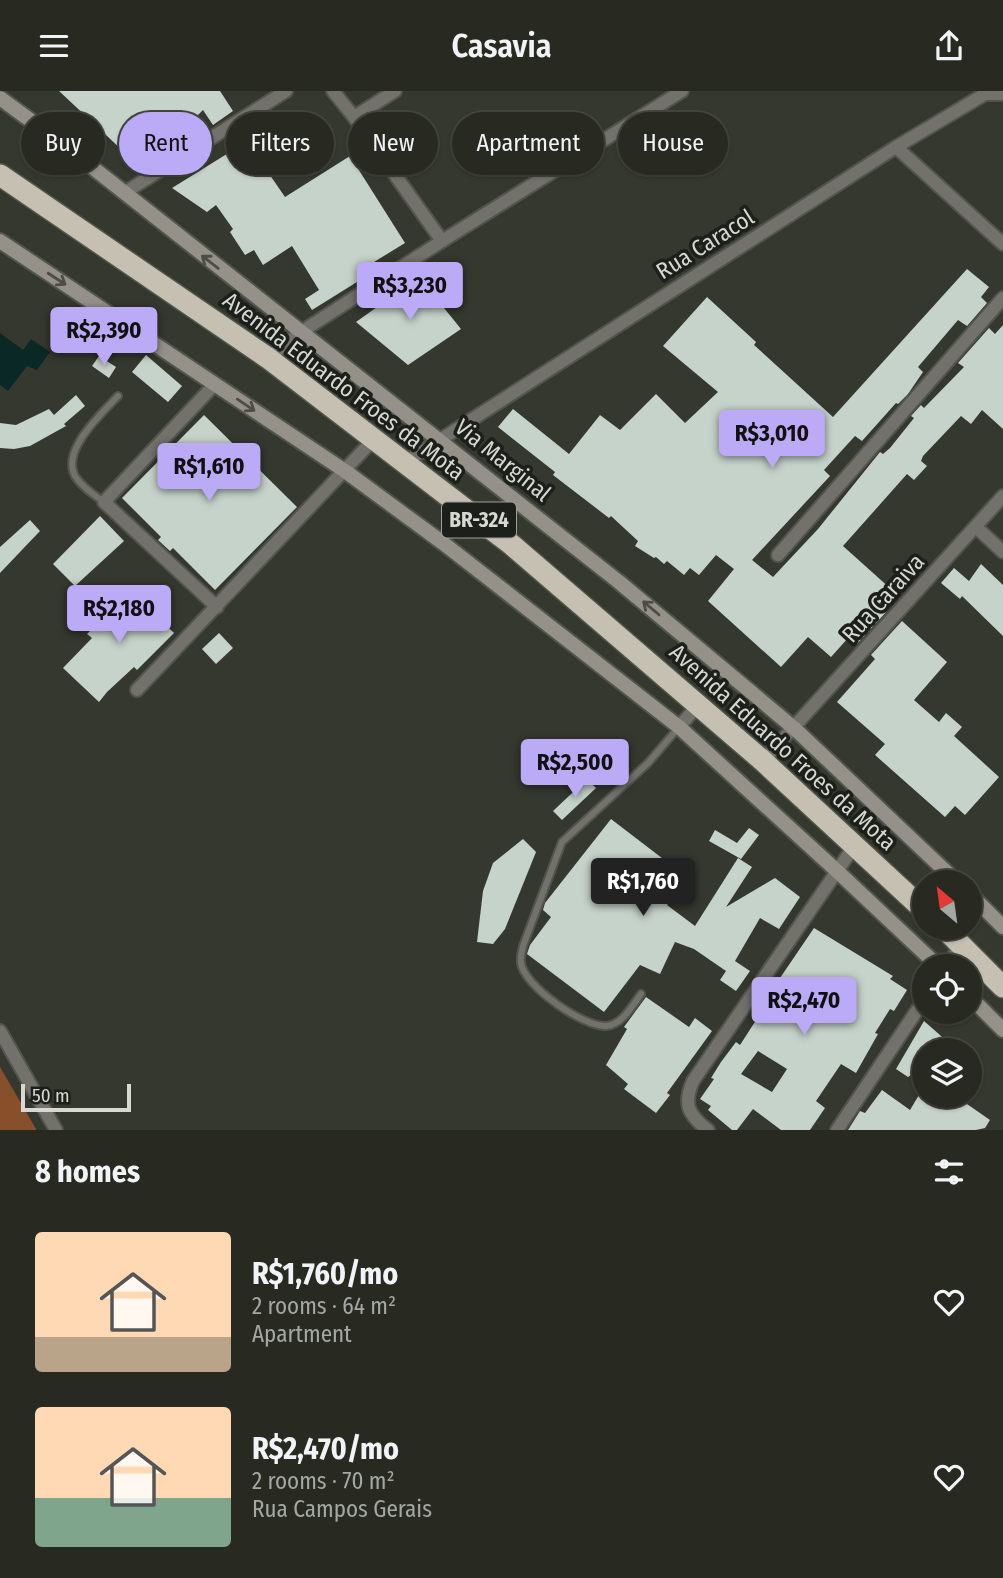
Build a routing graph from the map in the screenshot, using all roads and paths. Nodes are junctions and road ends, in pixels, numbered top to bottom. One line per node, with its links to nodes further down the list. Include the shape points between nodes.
1 (286, 91): 12 (street)
2 (333, 91): 7 (street)
3 (395, 91): 8 (street)
4 (682, 91): 14 (street)
5 (1000, 93): 9 (street, Rua Caracol, via 985,94)
6 (5, 96): 12 (street, Via Marginal)
7 (350, 112)
8 (362, 112)
9 (896, 147): 15 (street); 21 (street, Rua Caracol)
10 (0, 174): 18 (highway, Avenida Eduardo Froes da Mota / BR-324)
11 (395, 175): 14 (street)
12 (124, 193): 17 (street, Via Marginal, one-way to 12)
13 (0, 241): 19 (street, one-way to 19)
14 (442, 241): 17 (street)
15 (1003, 244)
16 (1003, 298): 29 (street)
17 (301, 332): 18 (street); 21 (street, Via Marginal)
18 (268, 358): 22 (highway, Avenida Eduardo Froes da Mota / BR-324)
19 (215, 384): 24 (street, one-way to 24); 26 (street)
20 (118, 396): 26 (lane, via 81,437 72,461 75,475)
21 (439, 438): 23 (street, Rua Caracol); 34 (street, Via Marginal, one-way to 21)
22 (373, 440): 23 (highway, Avenida Eduardo Froes da Mota / BR-324); 24 (street)
23 (404, 463): 32 (highway, Avenida Eduardo Froes da Mota / BR-324, via 512,545)
24 (345, 471): 30 (street); 33 (street)
25 (1003, 496): 27 (street, Rua Caraiva)
26 (104, 502): 30 (street)
27 (976, 527): 28 (street); 34 (street, Rua Caraiva)
28 (1003, 552)
29 (778, 555)
30 (217, 607): 31 (street)
31 (137, 690)
32 (699, 704): 33 (street); 35 (highway, Avenida Eduardo Froes da Mota / BR-324)
33 (679, 727): 38 (street); 47 (lane, via 648,763 562,842 520,961 539,989 580,1020 606,1026 622,1019)
34 (794, 728): 35 (street, Rua Caraiva); 37 (street, Via Marginal)
35 (764, 761): 36 (highway, Avenida Eduardo Froes da Mota / BR-324)
36 (855, 845): 38 (street); 39 (highway, Avenida Eduardo Froes da Mota / BR-324)
37 (944, 870)
38 (837, 871): 44 (street); 53 (street, via 693,1081 688,1108)
39 (912, 899)
40 (982, 906): 41 (street)
41 (1003, 927)
42 (956, 940): 43 (highway)
43 (961, 945): 45 (street); 46 (highway)
44 (925, 954)
45 (955, 954)
46 (1003, 987)
47 (641, 994)
48 (982, 1009): 50 (street)
49 (912, 1018): 54 (street)
50 (1003, 1030)
51 (0, 1031): 52 (street)
52 (56, 1130)
53 (708, 1130)
54 (837, 1130)

